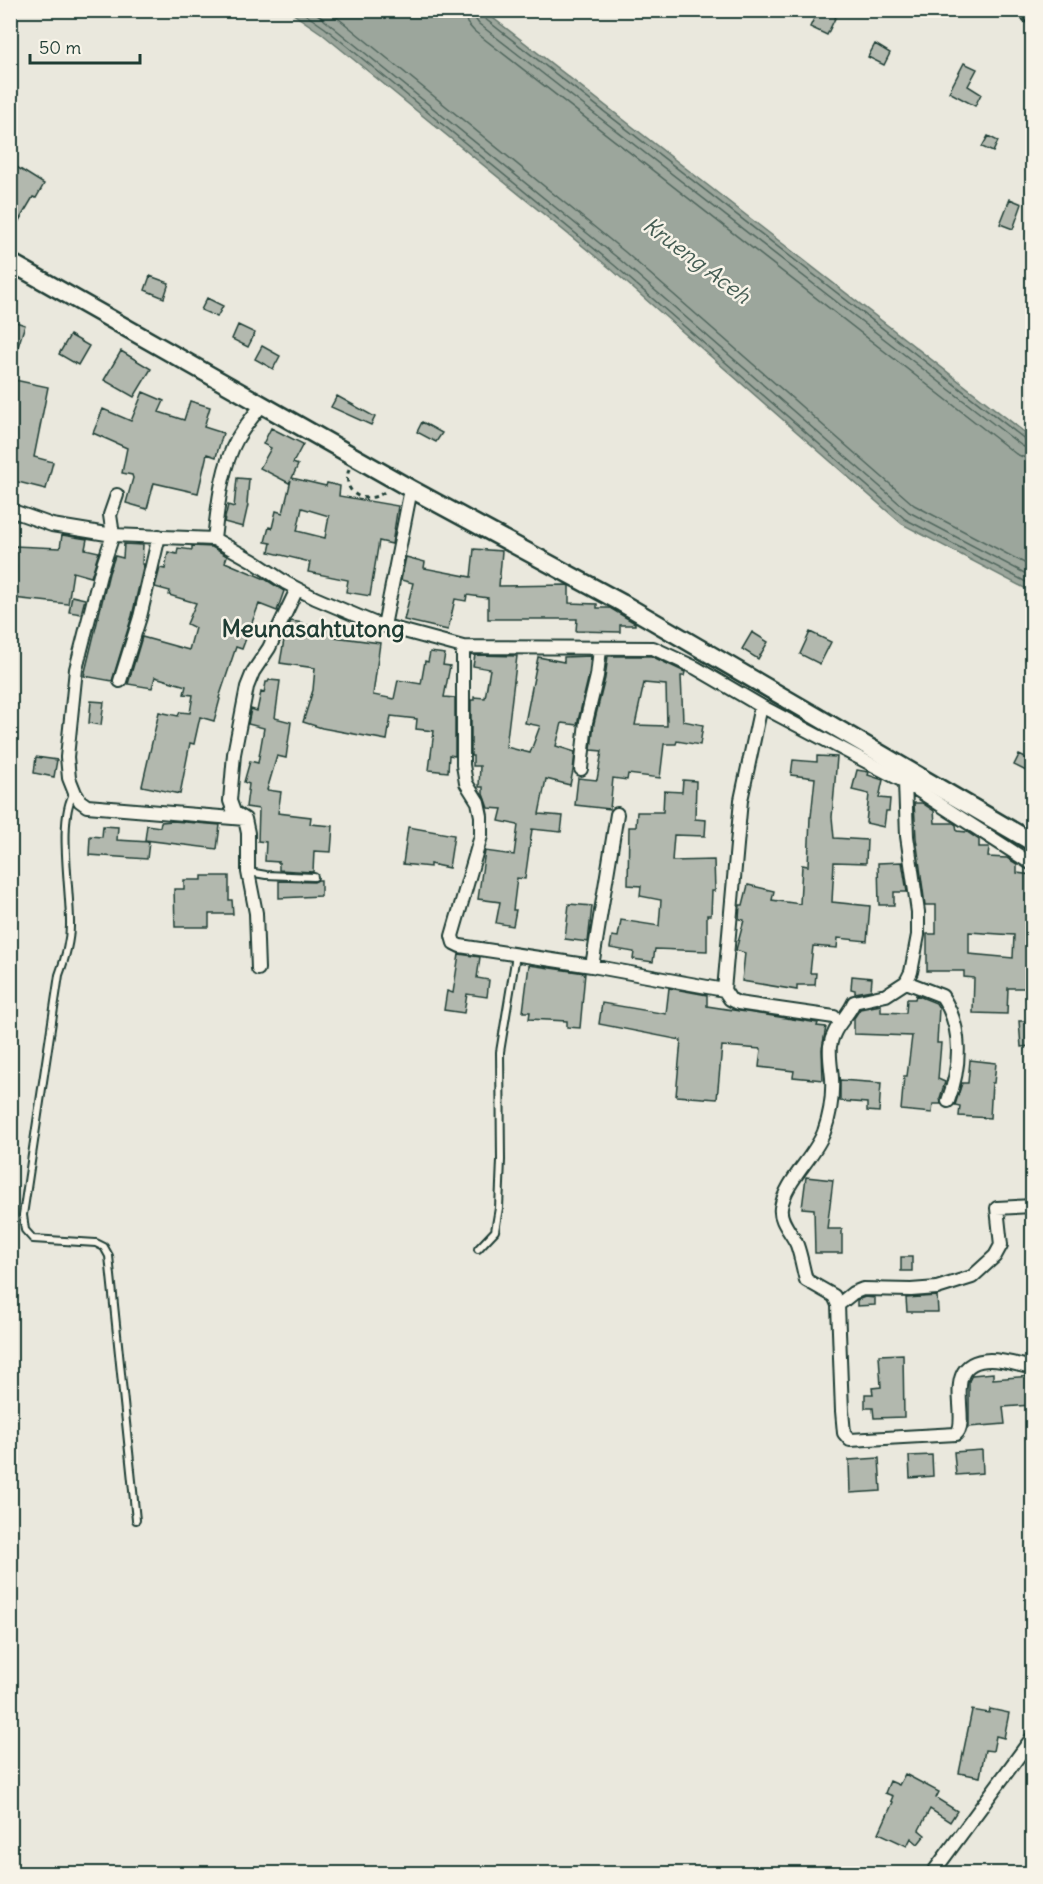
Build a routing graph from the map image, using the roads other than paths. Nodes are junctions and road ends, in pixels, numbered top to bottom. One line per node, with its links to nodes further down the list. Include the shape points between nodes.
1 (10, 262): 2 (street)
2 (261, 405): 3 (street); 8 (street, via 230,454)
3 (411, 489): 10 (street); 20 (street, via 622,603)
4 (117, 495): 6 (street, via 110,515)
5 (10, 510): 6 (street, via 52,525)
6 (112, 535): 7 (street); 17 (street, via 76,669 67,757)
7 (159, 536): 8 (street); 13 (street)
8 (214, 539): 9 (street)
9 (297, 589): 10 (street); 19 (street, via 247,687 230,801 234,812)
10 (384, 626): 11 (street)
11 (463, 647): 12 (street); 24 (street, via 463,765 466,783 480,809 481,836 452,938 460,946)
12 (600, 649): 14 (street, via 653,648); 15 (street)
13 (120, 681)
14 (761, 706): 16 (street); 28 (street, via 741,800)
15 (580, 770)
16 (905, 782): 21 (street); 27 (street, via 918,935)
17 (75, 793): 19 (street, via 87,806); 35 (lane, via 69,802 66,835 70,927 59,975 23,1215 25,1230 33,1239 96,1243 109,1256)
18 (617, 813): 25 (street)
19 (245, 819): 22 (street)
20 (1032, 842)
21 (1032, 864)
22 (248, 872): 23 (lane); 26 (street, via 256,913)
23 (314, 878)
24 (516, 954): 25 (street); 32 (lane, via 500,1052 499,1208 495,1231)
25 (592, 966): 28 (street)
26 (258, 969)
27 (906, 982): 30 (street, via 942,996 953,1015 958,1031 956,1078); 33 (street, via 886,995 854,1002 833,1034 831,1104 824,1131 780,1209 797,1246 806,1280 834,1296)
28 (724, 990): 29 (street, via 738,1003)
29 (834, 1017)
30 (948, 1101)
31 (1032, 1206): 33 (street, via 997,1208 1001,1245 972,1277 937,1288 863,1289)
32 (478, 1249)
33 (838, 1305): 34 (street, via 842,1411 844,1433 850,1440 956,1434 961,1426 960,1389 966,1369 991,1360)
34 (1032, 1368)
35 (136, 1520)
36 (1032, 1738): 37 (street)
37 (932, 1874)

